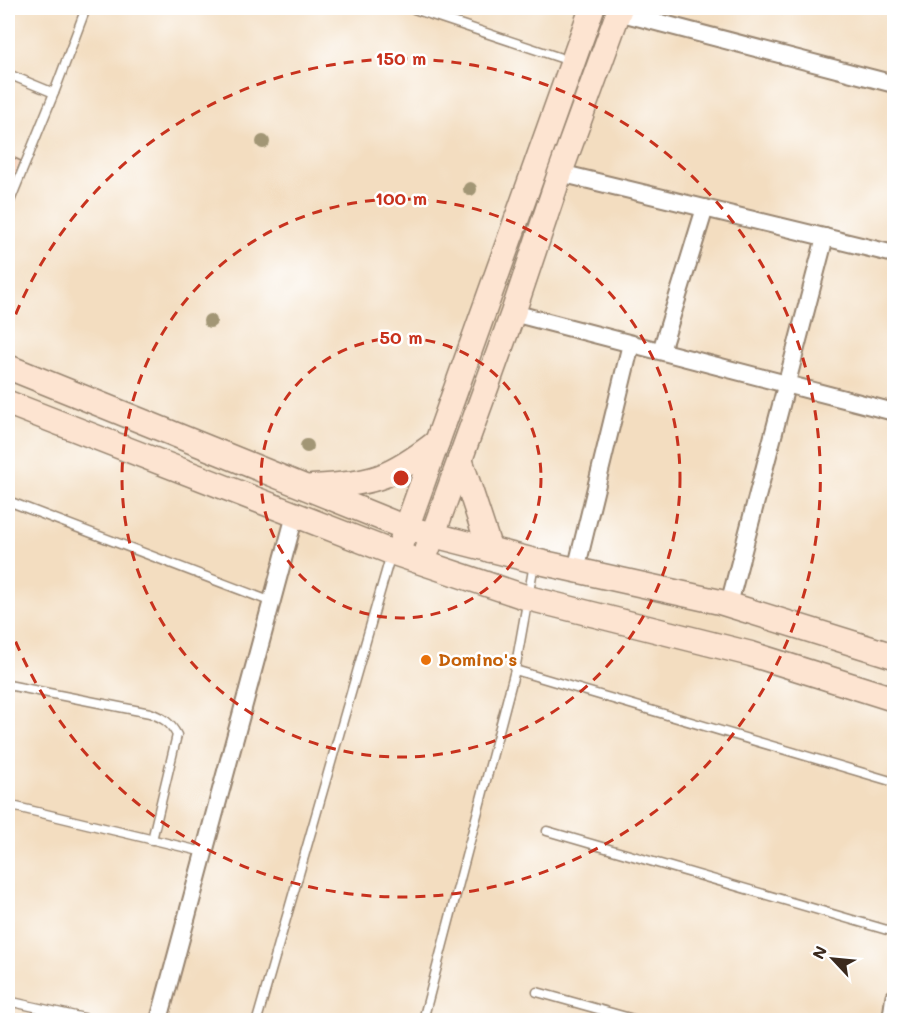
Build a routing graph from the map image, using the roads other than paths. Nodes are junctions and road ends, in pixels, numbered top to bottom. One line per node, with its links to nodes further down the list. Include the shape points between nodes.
1 (86, 8): 8 (lane)
2 (411, 8): 5 (lane)
3 (592, 8): 5 (street)
4 (619, 10): 7 (street); 9 (street)
5 (573, 62): 21 (street)
6 (8, 74): 8 (lane)
7 (894, 84)
8 (54, 93): 10 (lane)
9 (560, 173): 11 (street); 14 (street)
10 (8, 206)
11 (705, 208): 12 (street); 16 (street)
12 (825, 237): 13 (street); 18 (street)
13 (894, 254)
14 (513, 313): 15 (street); 22 (street)
15 (631, 344): 16 (street); 32 (street)
16 (661, 351): 18 (street)
17 (8, 367): 23 (street)
18 (788, 384): 20 (street); 35 (street)
19 (8, 403): 25 (street)
20 (894, 412)
21 (437, 442): 23 (street, via 389,475 357,484); 26 (street)
22 (460, 459): 27 (street); 28 (street)
23 (307, 488): 26 (street)
24 (8, 501): 34 (lane)
25 (295, 515): 29 (street); 34 (street)
26 (406, 528): 27 (street); 29 (street)
27 (432, 536): 28 (street); 31 (street)
28 (490, 550): 30 (street)
29 (395, 553): 31 (street); 51 (lane)
30 (535, 561): 32 (street); 33 (lane)
31 (423, 563): 33 (street)
32 (576, 570): 35 (street)
33 (528, 598): 37 (lane); 39 (street, via 751,654)
34 (272, 602): 44 (street)
35 (729, 604): 36 (street)
36 (894, 656)
37 (515, 670): 40 (lane); 52 (lane)
38 (8, 685): 43 (lane, via 150,713 171,724 177,735)
39 (894, 699)
40 (894, 782)
41 (8, 805): 43 (lane)
42 (547, 831): 45 (lane)
43 (152, 840): 44 (lane)
44 (204, 852): 50 (street)
45 (894, 932)
46 (537, 992): 53 (lane)
47 (894, 998): 54 (street)
48 (8, 1001): 49 (lane)
49 (93, 1020)
50 (159, 1020)
51 (257, 1020)
52 (423, 1020)
53 (637, 1020)
54 (891, 1020)

